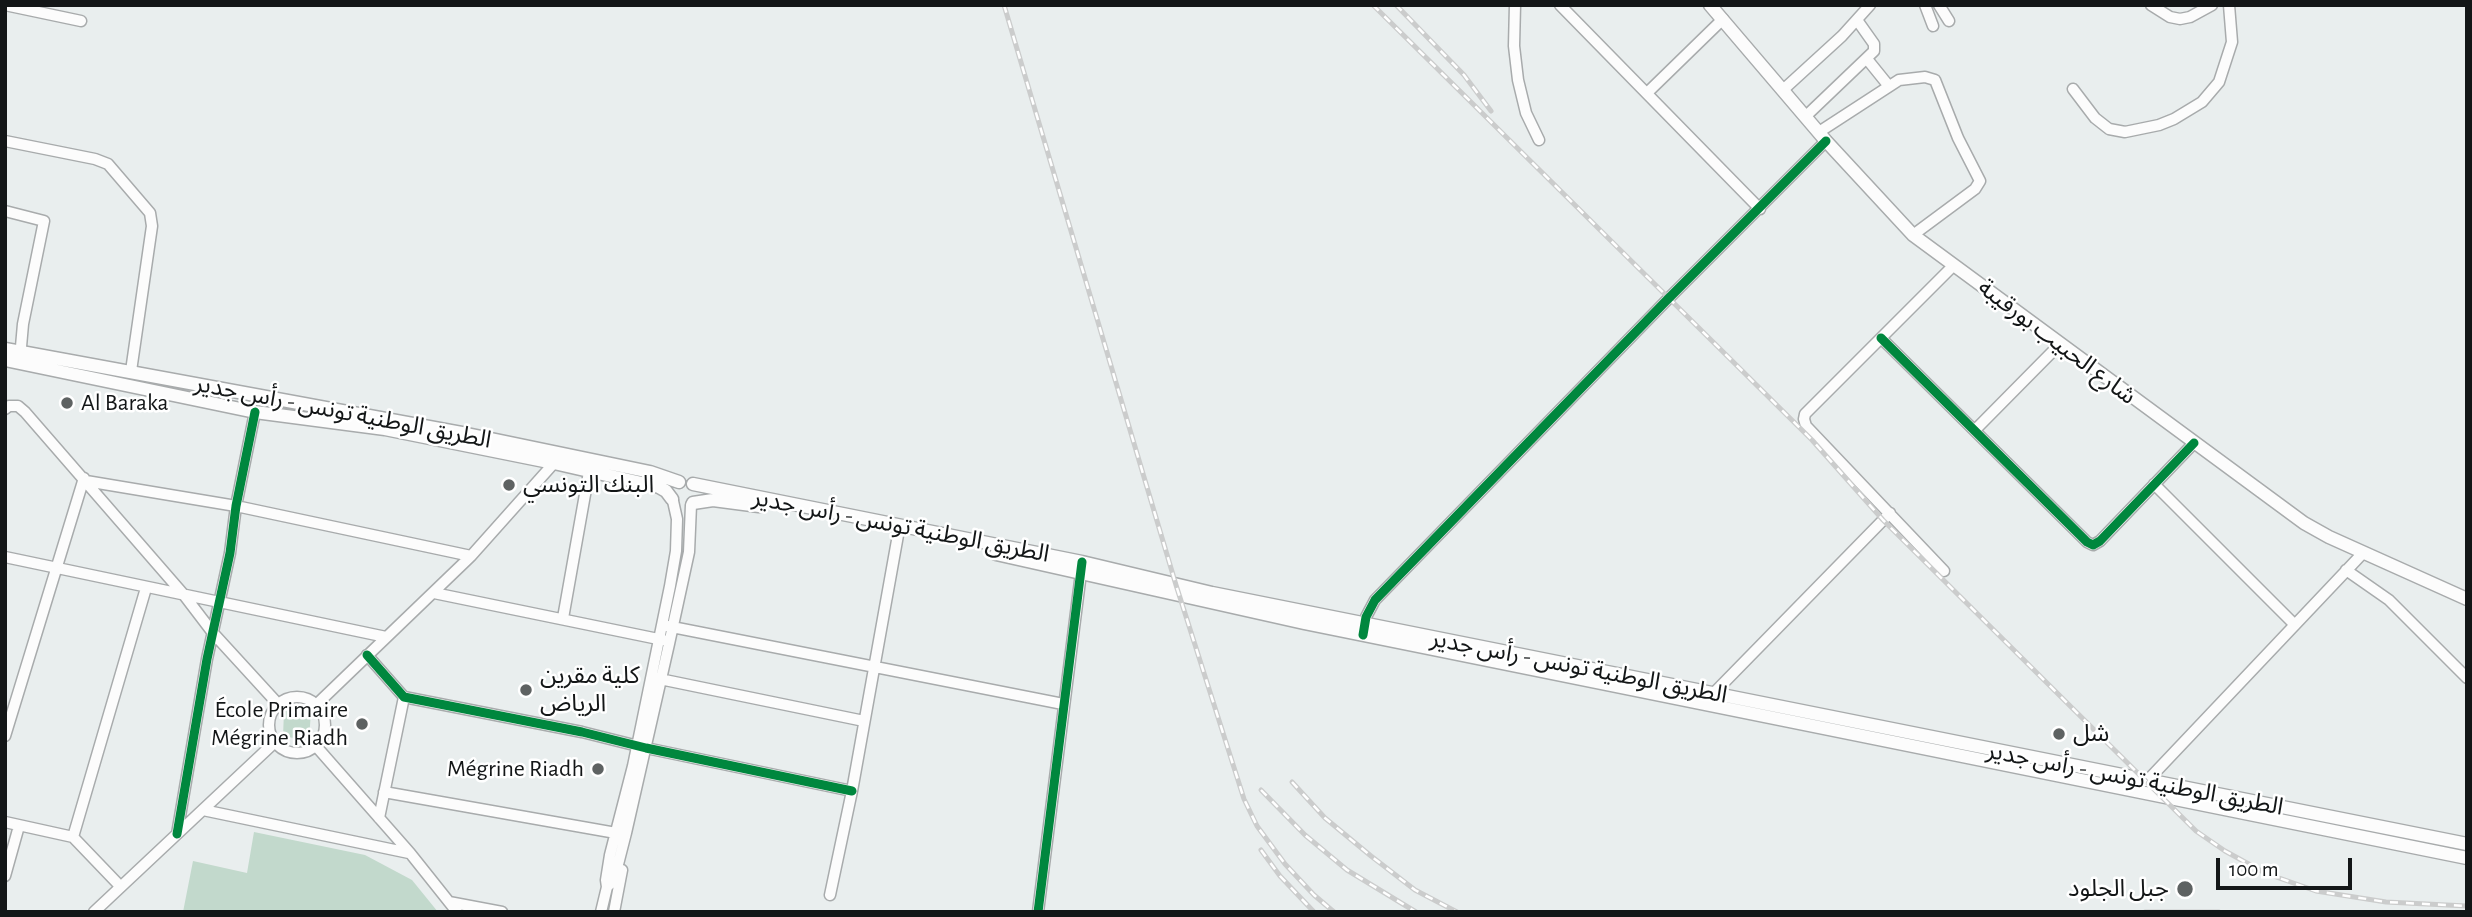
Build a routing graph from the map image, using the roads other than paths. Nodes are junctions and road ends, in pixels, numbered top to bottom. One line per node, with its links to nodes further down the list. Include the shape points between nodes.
1 (5, 5): 13 (street)
2 (1515, 5): 23 (street, via 1518,80)
3 (1560, 5): 20 (street)
4 (1710, 5): 11 (main road, شارع الحبيب بورقيبة)
5 (1925, 5): 15 (street)
6 (1939, 5): 14 (street)
7 (2151, 5): 8 (street, via 2180,19)
8 (2212, 5)
9 (2229, 5): 19 (street, via 2232,42 2219,82 2202,102 2174,119 2125,132 2109,129)
10 (1869, 6): 12 (street)
11 (1723, 19): 18 (main road, شارع الحبيب بورقيبة); 20 (street)
12 (1857, 20): 16 (street, via 1874,44); 18 (street)
13 (81, 21)
14 (1949, 21)
15 (1933, 26)
16 (1867, 59): 17 (street); 21 (street)
17 (1888, 85): 22 (street); 27 (street, via 1911,77 1935,80 1980,181)
18 (1784, 89): 21 (main road, شارع الحبيب بورقيبة)
19 (2073, 89)
20 (1647, 93): 25 (street)
21 (1806, 116): 22 (main road, شارع الحبيب بورقيبة)
22 (1823, 136): 25 (street); 27 (main road, شارع الحبيب بورقيبة)
23 (1539, 140)
24 (5, 141): 33 (street, via 108,164 150,213 152,226)
25 (1760, 209): 64 (street, via 1375,600)
26 (5, 211): 32 (street, via 44,221)
27 (1913, 235): 28 (main road, شارع الحبيب بورقيبة)
28 (1954, 265): 29 (street); 30 (main road, شارع الحبيب بورقيبة)
29 (1881, 338): 36 (street); 47 (street, via 1804,419 1805,426)
30 (2060, 344): 36 (street); 37 (main road, شارع الحبيب بورقيبة)
31 (5, 349): 32 (main road, الطريق الوطنية تونس - رأس جدير)
32 (15, 358): 33 (main road, الطريق الوطنية تونس - رأس جدير); 35 (main road, الطريق الوطنية تونس - رأس جدير)
33 (131, 371): 41 (main road, الطريق الوطنية تونس - رأس جدير, via 467,434)
34 (5, 409): 40 (street, via 18,406 25,412)
35 (255, 412): 38 (main road, الطريق الوطنية تونس - رأس جدير, via 385,429); 46 (street)
36 (1975, 430): 43 (street, via 2093,545)
37 (2194, 443): 43 (street); 49 (main road, شارع الحبيب بورقيبة, via 2304,523)
38 (554, 463): 39 (main road, الطريق الوطنية تونس - رأس جدير); 50 (street)
39 (589, 472): 44 (main road, الطريق الوطنية تونس - رأس جدير, via 659,487); 61 (street)
40 (85, 480): 46 (street); 53 (street); 58 (street)
41 (679, 482): 42 (main road); 44 (main road, via 671,491)
42 (693, 484): 45 (main road, via 697,491); 52 (main road, الطريق الوطنية تونس - رأس جدير)
43 (2154, 484): 62 (street)
44 (673, 500): 45 (main road, via 683,507); 63 (street, via 676,551)
45 (692, 504): 48 (main road, الطريق الوطنية تونس - رأس جدير, via 713,500 746,504); 63 (street, via 689,552)
46 (236, 506): 50 (street); 60 (street)
47 (1890, 513): 55 (street); 73 (street)
48 (898, 535): 52 (main road, الطريق الوطنية تونس - رأس جدير); 69 (street)
49 (2363, 553): 54 (street); 59 (main road, شارع الحبيب بورقيبة)
50 (471, 555): 57 (street)
51 (5, 557): 53 (street)
52 (1081, 567): 64 (main road, الطريق الوطنية تونس - رأس جدير); 75 (street)
53 (55, 569): 56 (street); 78 (street)
54 (2346, 570): 62 (street); 71 (street, via 2389,600)
55 (1944, 571)
56 (146, 588): 58 (street); 91 (street)
57 (434, 593): 61 (street); 66 (street)
58 (184, 594): 60 (street); 65 (street)
59 (2467, 599)
60 (219, 600): 65 (street); 66 (street)
61 (563, 618): 67 (street)
62 (2295, 625): 82 (street)
63 (667, 626): 67 (street); 69 (street)
64 (1364, 629): 73 (main road, الطريق الوطنية تونس - رأس جدير)
65 (213, 633): 74 (street); 90 (street)
66 (386, 637): 68 (street)
67 (664, 640): 70 (street)
68 (367, 655): 72 (street); 76 (street)
69 (874, 667): 75 (street); 77 (street)
70 (656, 678): 77 (street); 81 (street)
71 (2467, 678)
72 (404, 697): 81 (street); 84 (street)
73 (1708, 699): 82 (main road, الطريق الوطنية تونس - رأس جدير); 94 (main road, الطريق الوطنية تونس - رأس جدير)
74 (278, 704): 76 (street, via 298,697); 79 (street, via 269,723)
75 (1063, 704): 103 (street)
76 (316, 705): 80 (street, via 325,726)
77 (864, 721): 83 (street)
78 (5, 736)
79 (275, 742): 80 (street, via 295,752); 85 (street)
80 (316, 746): 86 (street)
81 (641, 747): 83 (street); 89 (street)
82 (2147, 781): 92 (main road, الطريق الوطنية تونس - رأس جدير)
83 (852, 791): 97 (street)
84 (384, 792): 86 (street); 89 (street)
85 (203, 810): 90 (street); 93 (street)
86 (379, 818): 93 (street)
87 (5, 822): 88 (street)
88 (19, 826): 91 (street); 95 (street)
89 (621, 833): 99 (street, via 606,880); 99 (street, via 627,843)
90 (177, 834): 96 (street)
91 (73, 837): 96 (street)
92 (2467, 844)
93 (410, 853): 98 (street)
94 (2467, 858)
95 (5, 876)
96 (120, 886): 100 (street)
97 (830, 895)
98 (449, 902): 101 (street); 102 (street)
99 (606, 911)
100 (94, 912)
101 (457, 912)
102 (502, 912)
103 (1038, 912)

